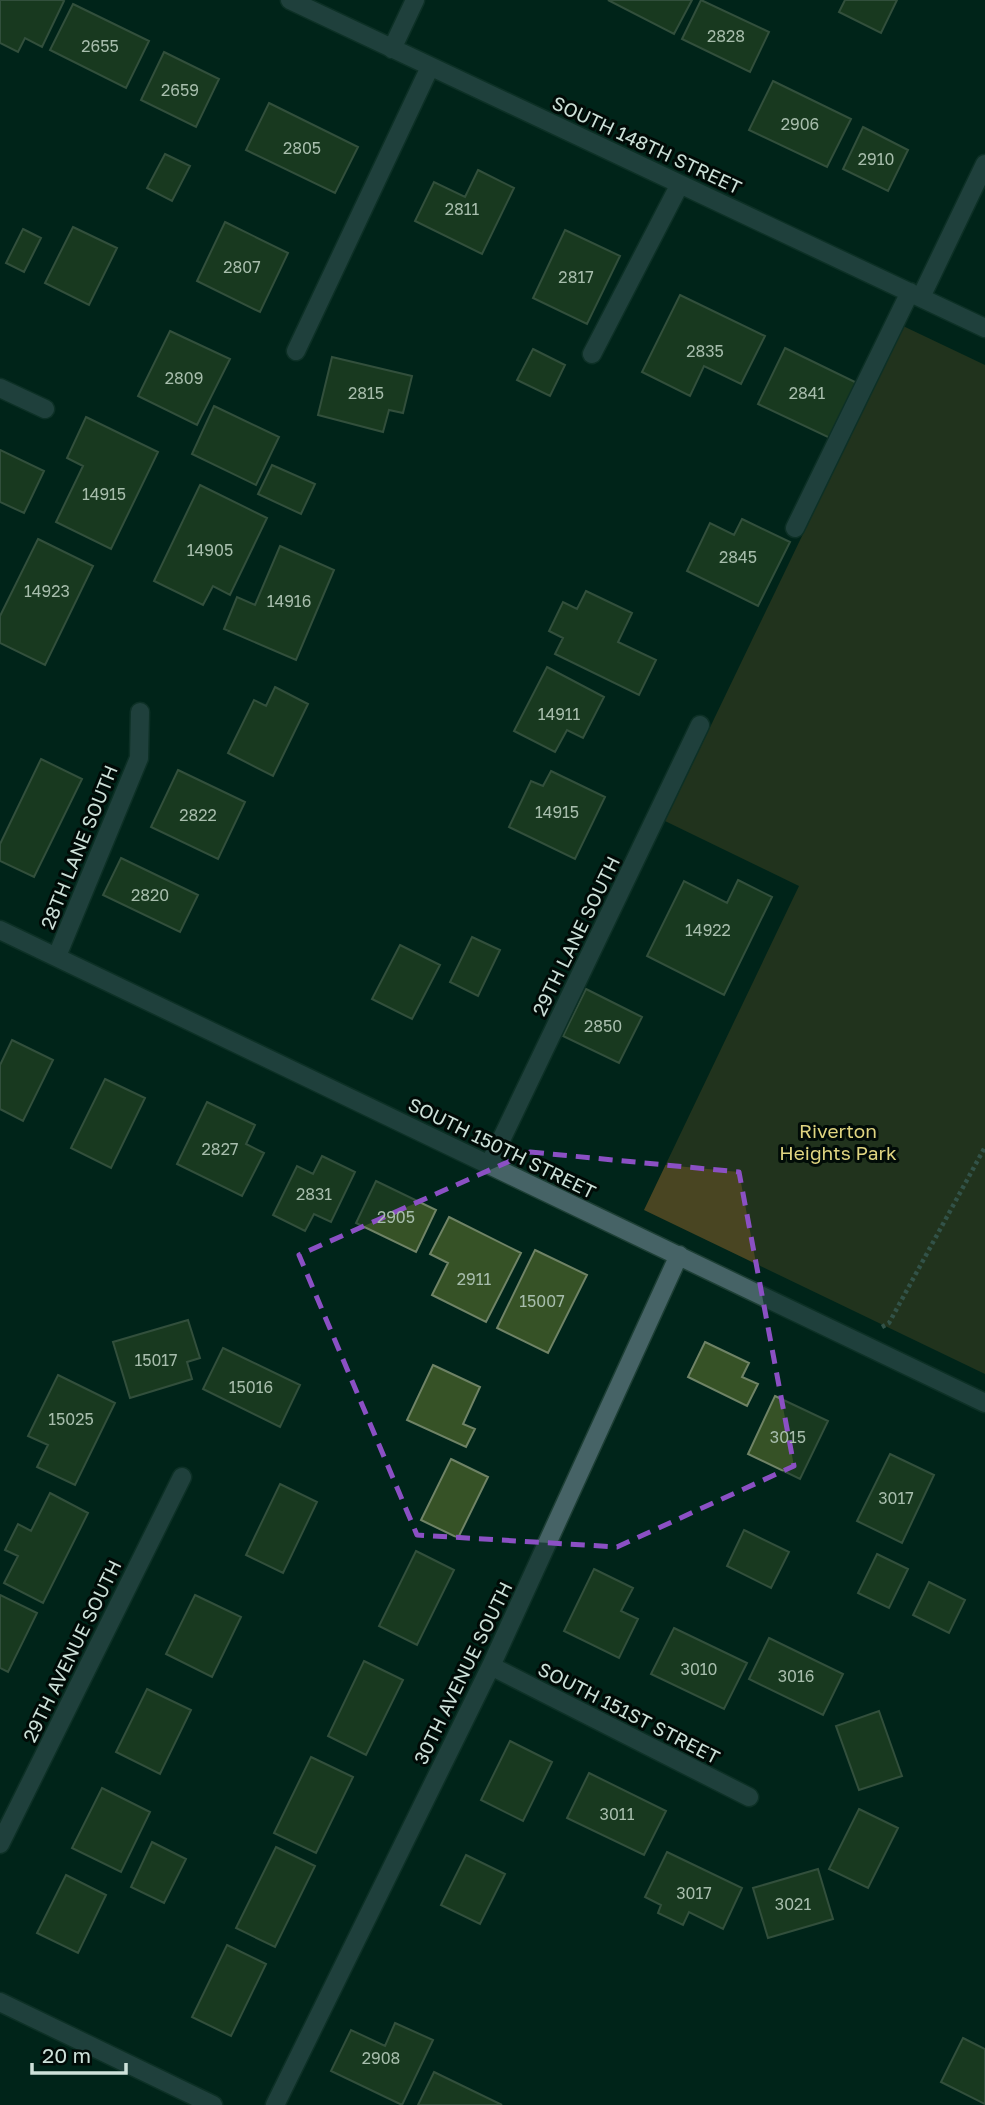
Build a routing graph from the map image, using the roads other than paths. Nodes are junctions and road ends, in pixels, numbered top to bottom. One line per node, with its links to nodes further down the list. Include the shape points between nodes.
1 (290, 0): 3 (street, SOUTH 148TH STREET)
2 (415, 0): 3 (street)
3 (392, 49): 4 (street, SOUTH 148TH STREET)
4 (430, 67): 6 (street, SOUTH 148TH STREET); 9 (street)
5 (985, 164): 7 (street)
6 (680, 184): 7 (street, SOUTH 148TH STREET); 10 (street)
7 (916, 295): 8 (street, SOUTH 148TH STREET); 13 (street)
8 (985, 328)
9 (296, 351)
10 (592, 354)
11 (0, 388): 12 (street)
12 (45, 409)
13 (794, 528)
14 (140, 712): 17 (street, 28TH LANE SOUTH, via 139,758)
15 (700, 724): 18 (street, 29TH LANE SOUTH)
16 (1, 933): 17 (street, SOUTH 150TH STREET)
17 (57, 956): 18 (street, SOUTH 150TH STREET)
18 (489, 1165): 19 (street, SOUTH 150TH STREET)
19 (679, 1255): 20 (street, SOUTH 150TH STREET); 22 (street, 30TH AVENUE SOUTH)
20 (985, 1403)
21 (182, 1477): 24 (street, 29TH AVENUE SOUTH)
22 (491, 1666): 23 (street, SOUTH 151ST STREET); 27 (street, 30TH AVENUE SOUTH)
23 (748, 1797)
24 (0, 1844)
25 (0, 2002): 26 (street)
26 (213, 2105)
27 (275, 2105)

